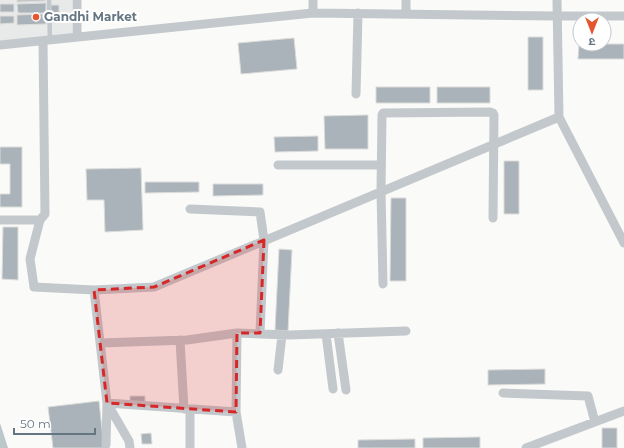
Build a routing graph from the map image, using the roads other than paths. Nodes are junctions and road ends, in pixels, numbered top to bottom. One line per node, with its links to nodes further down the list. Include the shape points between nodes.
1 (49, 0): 12 (lane)
2 (77, 0): 11 (street)
3 (313, 0): 6 (street)
4 (406, 0): 8 (street)
5 (557, 0): 9 (street)
6 (313, 13): 7 (street); 11 (street)
7 (358, 13): 8 (street); 14 (street)
8 (406, 14): 9 (street)
9 (557, 16): 10 (street); 15 (street)
10 (624, 16)
11 (77, 37): 12 (street)
12 (47, 40): 13 (street); 23 (street, via 45,214)
13 (0, 45)
14 (356, 94)
15 (559, 116): 16 (street); 25 (street)
16 (494, 143): 18 (street, via 493,113 385,113 382,115); 19 (street); 21 (street)
17 (278, 165): 18 (street)
18 (381, 165): 19 (street)
19 (381, 191): 24 (street); 26 (street)
20 (190, 209): 24 (street, via 260,212)
21 (493, 218)
22 (0, 220): 23 (street)
23 (40, 220): 27 (street, via 30,259 34,287)
24 (264, 240): 27 (street, via 154,287); 30 (street)
25 (624, 243)
26 (383, 284)
27 (94, 290): 35 (street)
28 (406, 330): 31 (street)
29 (237, 333): 30 (street); 34 (street); 43 (street)
30 (260, 333): 33 (street)
31 (338, 333): 32 (street); 38 (street)
32 (326, 334): 33 (street); 37 (street)
33 (282, 335): 36 (street)
34 (180, 340): 35 (street); 41 (street)
35 (100, 343): 40 (street)
36 (278, 370)
37 (333, 389)
38 (346, 390)
39 (503, 393): 44 (street, via 588,396)
40 (107, 404): 41 (street); 45 (street); 46 (street, via 129,441)
41 (187, 409): 43 (street); 47 (street)
42 (624, 411): 44 (street)
43 (236, 412): 48 (street)
44 (595, 422): 49 (street)
45 (106, 445)
46 (130, 448)
47 (190, 448)
48 (242, 448)
49 (526, 448)

